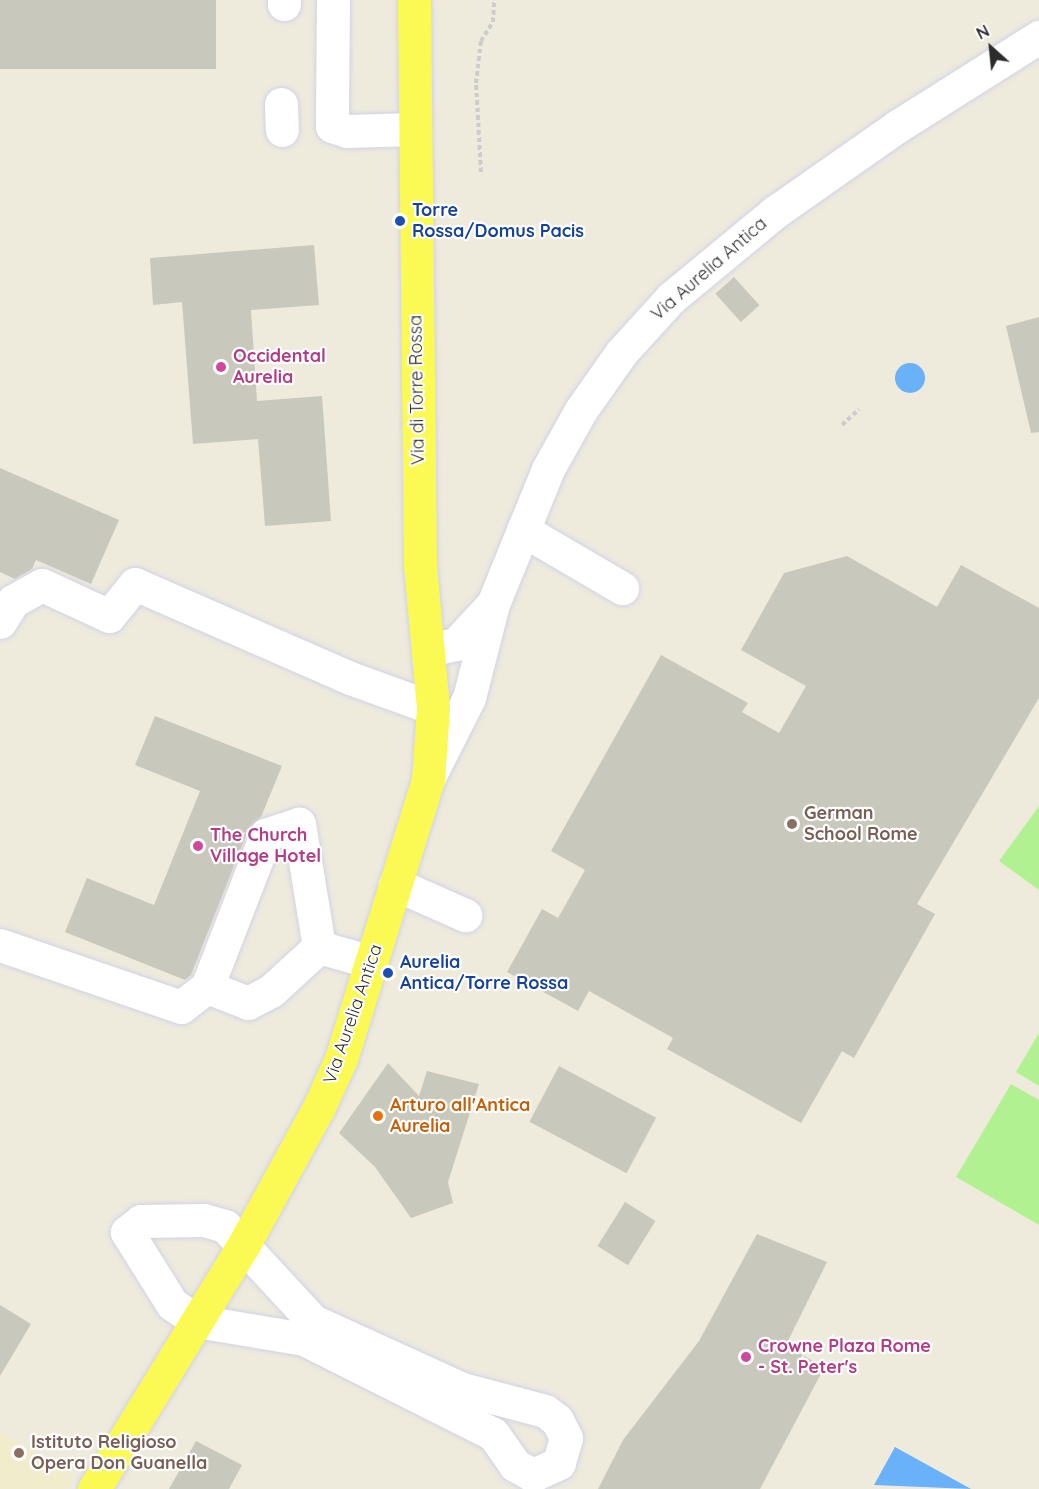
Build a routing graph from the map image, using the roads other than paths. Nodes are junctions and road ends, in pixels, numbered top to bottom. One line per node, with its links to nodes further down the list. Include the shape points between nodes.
1 (333, 0): 4 (street, via 332,126 347,131)
2 (414, 0): 4 (main road, Via di Torre Rossa)
3 (1039, 37): 5 (street, Via Aurelia Antica, via 784,206 671,298 621,352 581,410 548,469)
4 (414, 129): 9 (main road, Via di Torre Rossa, via 420,565)
5 (523, 530): 6 (street); 7 (street, Via Aurelia Antica)
6 (622, 588)
7 (494, 604): 9 (street, Via Aurelia Antica, via 456,644); 11 (street, Via Aurelia Antica, via 469,698)
8 (0, 622): 10 (street, via 13,601 42,585 109,616 135,584 350,678)
9 (428, 650): 10 (main road, Via di Torre Rossa)
10 (433, 708): 11 (main road, Via di Torre Rossa)
11 (428, 778): 12 (main road, Via Aurelia Antica)
12 (395, 885): 13 (street); 16 (main road, Via Aurelia Antica)
13 (465, 915)
14 (0, 945): 17 (street, via 181,1007)
15 (319, 946): 16 (street); 17 (street, via 272,990 248,1003); 17 (street, via 299,824 266,836)
16 (371, 962): 18 (main road, Via Aurelia Antica, via 331,1083)
17 (207, 987)
18 (243, 1246): 19 (main road, Via Aurelia Antica); 19 (street, via 225,1226 204,1220 141,1221 127,1232 172,1305); 19 (street, via 313,1321 462,1389 544,1411 557,1420 566,1438 559,1463 539,1474 524,1470 493,1434 304,1339)
19 (197, 1321): 20 (main road, Via Aurelia Antica)
20 (94, 1489)

